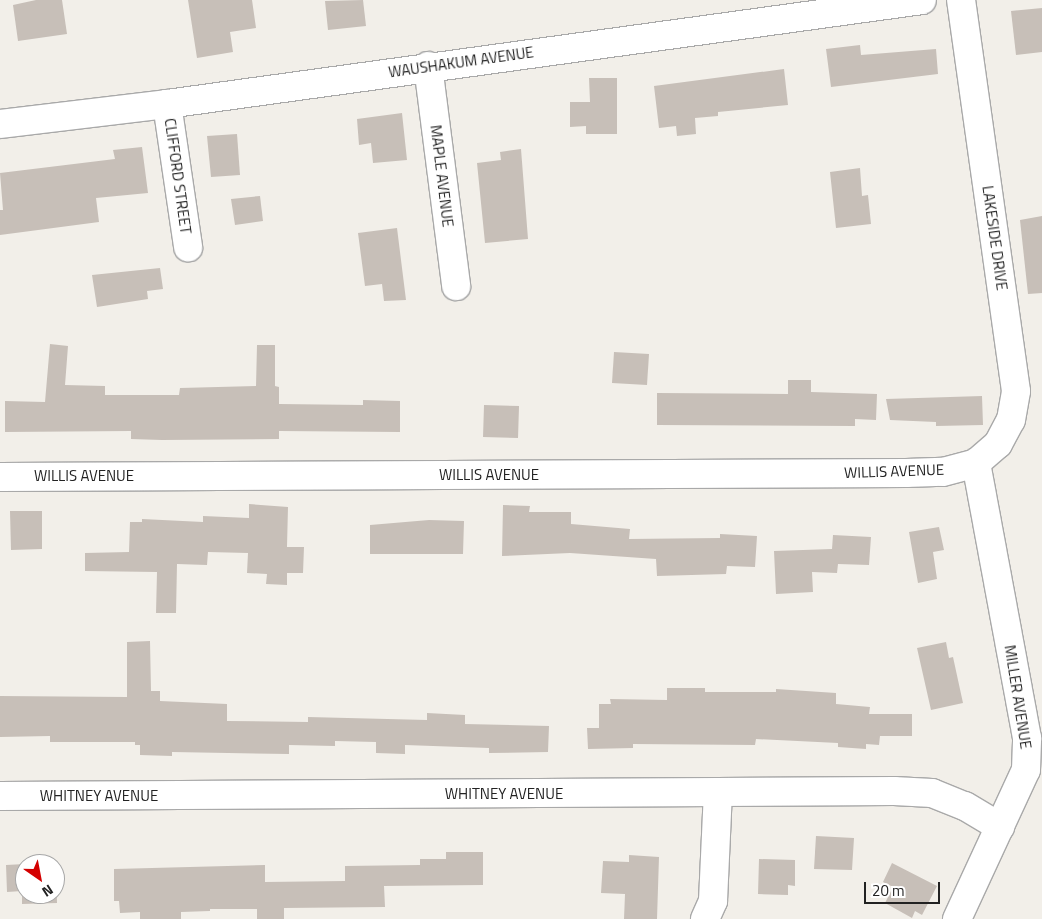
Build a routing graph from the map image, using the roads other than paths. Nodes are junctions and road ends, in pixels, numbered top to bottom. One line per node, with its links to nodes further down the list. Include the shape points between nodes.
1 (922, 0): 3 (street, WAUSHAKUM AVENUE)
2 (961, 0): 8 (street, LAKESIDE DRIVE, via 1016,391 1011,420 998,444)
3 (428, 66): 4 (street, WAUSHAKUM AVENUE); 7 (street, MAPLE AVENUE)
4 (167, 104): 5 (street, WAUSHAKUM AVENUE); 6 (street, CLIFFORD STREET)
5 (0, 124)
6 (188, 247)
7 (456, 286)
8 (976, 463): 9 (street, WILLIS AVENUE, via 943,472 906,473); 12 (street, MILLER AVENUE, via 1027,738 1026,770)
9 (0, 477)
10 (718, 792): 11 (street, WHITNEY AVENUE); 12 (street, WHITNEY AVENUE, via 932,793 965,806); 13 (street, via 713,901)
11 (0, 796)
12 (1000, 827): 14 (street, MILLER AVENUE)
13 (705, 919)
14 (957, 919)

